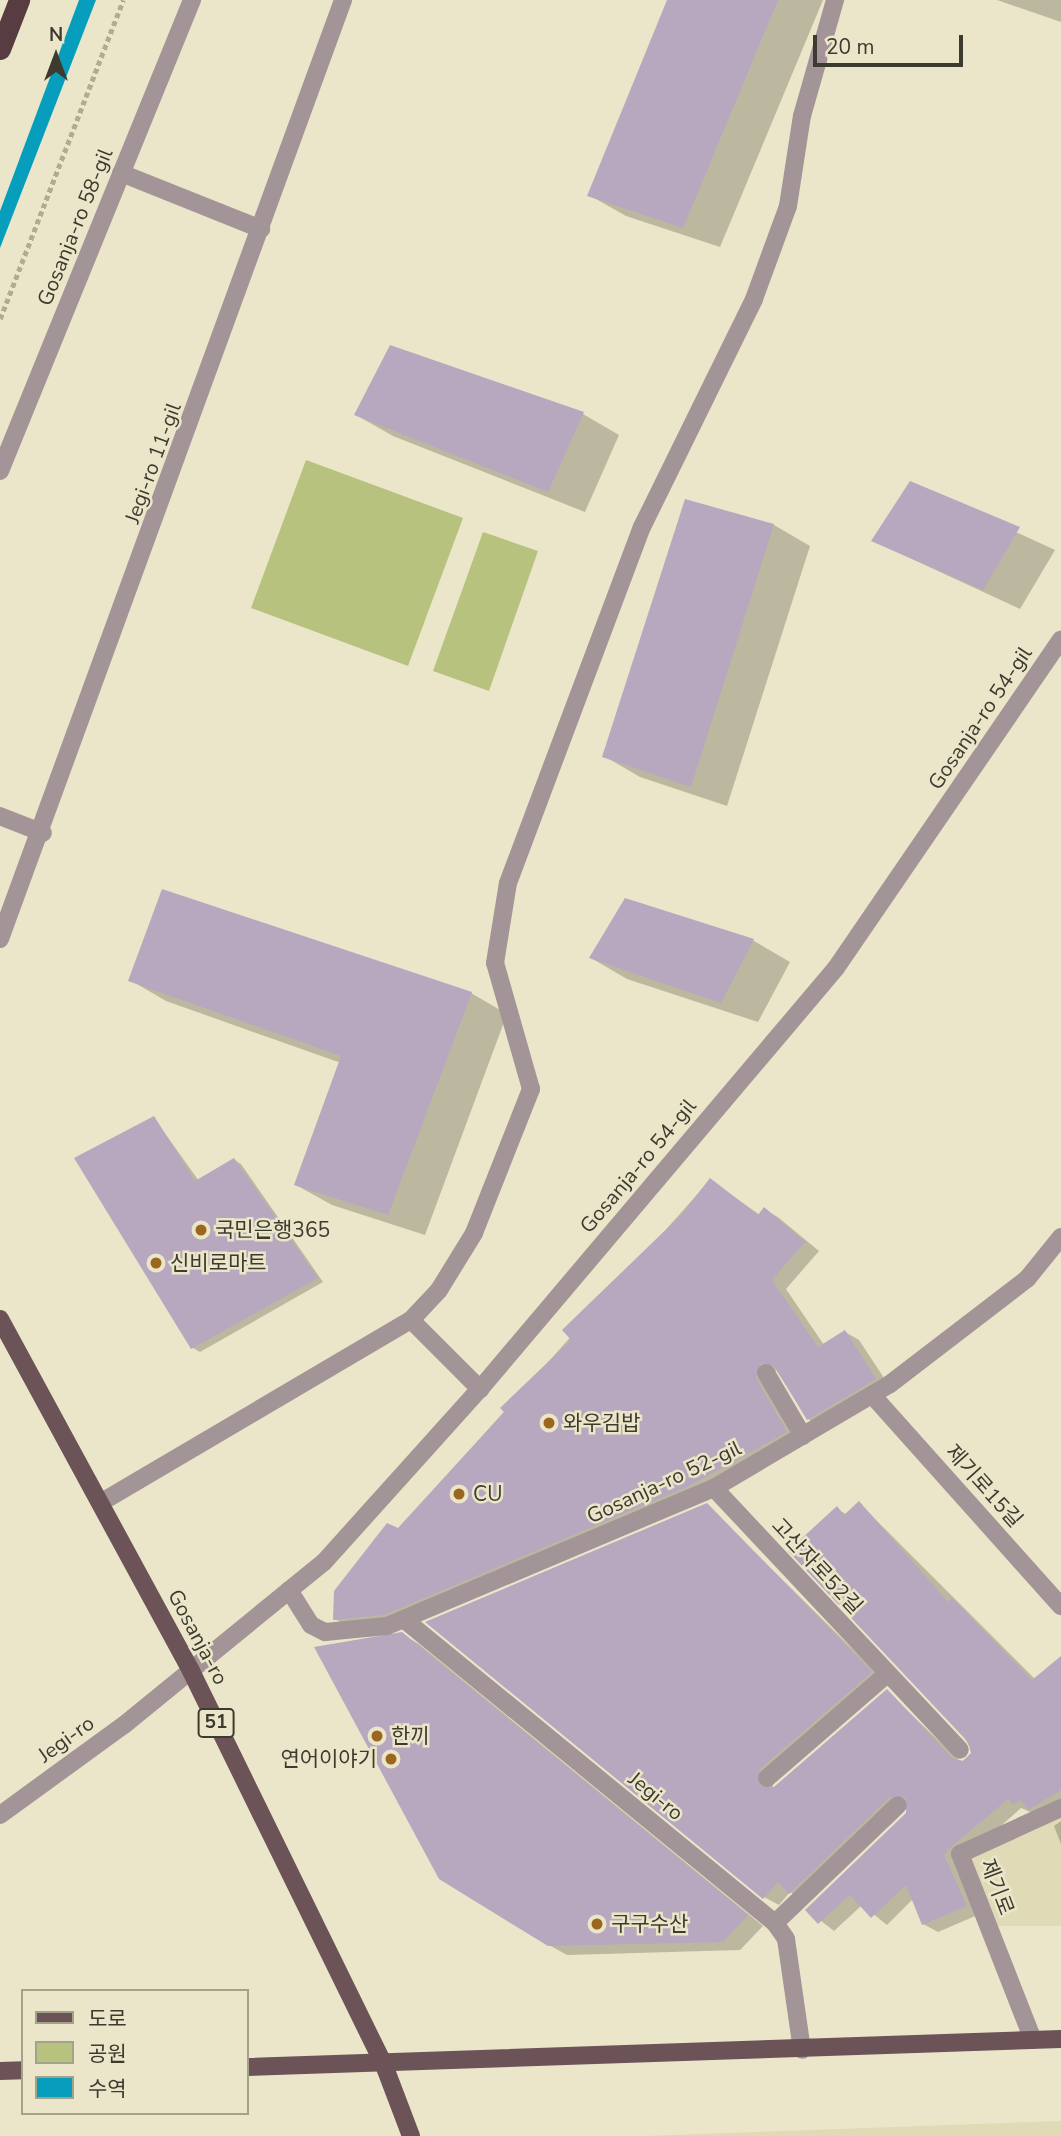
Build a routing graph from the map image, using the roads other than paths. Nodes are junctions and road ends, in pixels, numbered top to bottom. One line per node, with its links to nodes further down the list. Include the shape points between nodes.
1 (19, 0): 5 (highway)
2 (192, 0): 6 (street, Gosanja-ro 58-gil)
3 (343, 0): 7 (street, Jegi-ro 11-gil)
4 (835, 0): 15 (street, via 802,116 788,206 754,299 642,527 508,883 495,963 531,1089 474,1233 439,1290)
5 (0, 49)
6 (121, 173): 7 (street); 8 (street, Gosanja-ro 58-gil)
7 (261, 229): 11 (street, Jegi-ro 11-gil)
8 (0, 471)
9 (1061, 640): 17 (street, Gosanja-ro 54-gil, via 836,968)
10 (0, 816): 11 (street)
11 (43, 833): 12 (street, Jegi-ro 11-gil)
12 (0, 939)
13 (1061, 1237): 18 (street, Gosanja-ro 52-gil, via 1027,1279)
14 (0, 1319): 21 (main road, Gosanja-ro / 51)
15 (411, 1320): 17 (street); 21 (street)
16 (766, 1373): 19 (street)
17 (480, 1389): 22 (street, Gosanja-ro 54-gil, via 324,1562)
18 (873, 1396): 19 (street, Gosanja-ro 52-gil); 23 (street, 제기로15길)
19 (803, 1436): 20 (street, Gosanja-ro 52-gil)
20 (714, 1488): 24 (street, Gosanja-ro 52-gil); 26 (street, 고산자로52길)
21 (100, 1503): 25 (main road, Gosanja-ro / 51)
22 (289, 1590): 24 (street, Gosanja-ro 52-gil, via 311,1625 325,1632); 25 (street, Gosanja-ro 54-gil)
23 (1061, 1606)
24 (406, 1621): 32 (street, Jegi-ro)
25 (191, 1671): 31 (street, Jegi-ro); 36 (main road, Gosanja-ro / 51)
26 (887, 1674): 27 (street, 고산자로52길); 28 (street)
27 (960, 1750)
28 (767, 1778)
29 (898, 1805): 32 (street)
30 (1061, 1808): 34 (street, 제기로, via 960,1854)
31 (0, 1815)
32 (775, 1923): 35 (street, Jegi-ro, via 786,1939)
33 (1061, 2039): 34 (main road)
34 (1032, 2040): 35 (main road)
35 (802, 2050): 36 (main road)
36 (384, 2065): 37 (main road); 40 (main road, Gosanja-ro / 51)
37 (248, 2067)
38 (21, 2070): 39 (main road)
39 (0, 2071)
40 (411, 2136)

